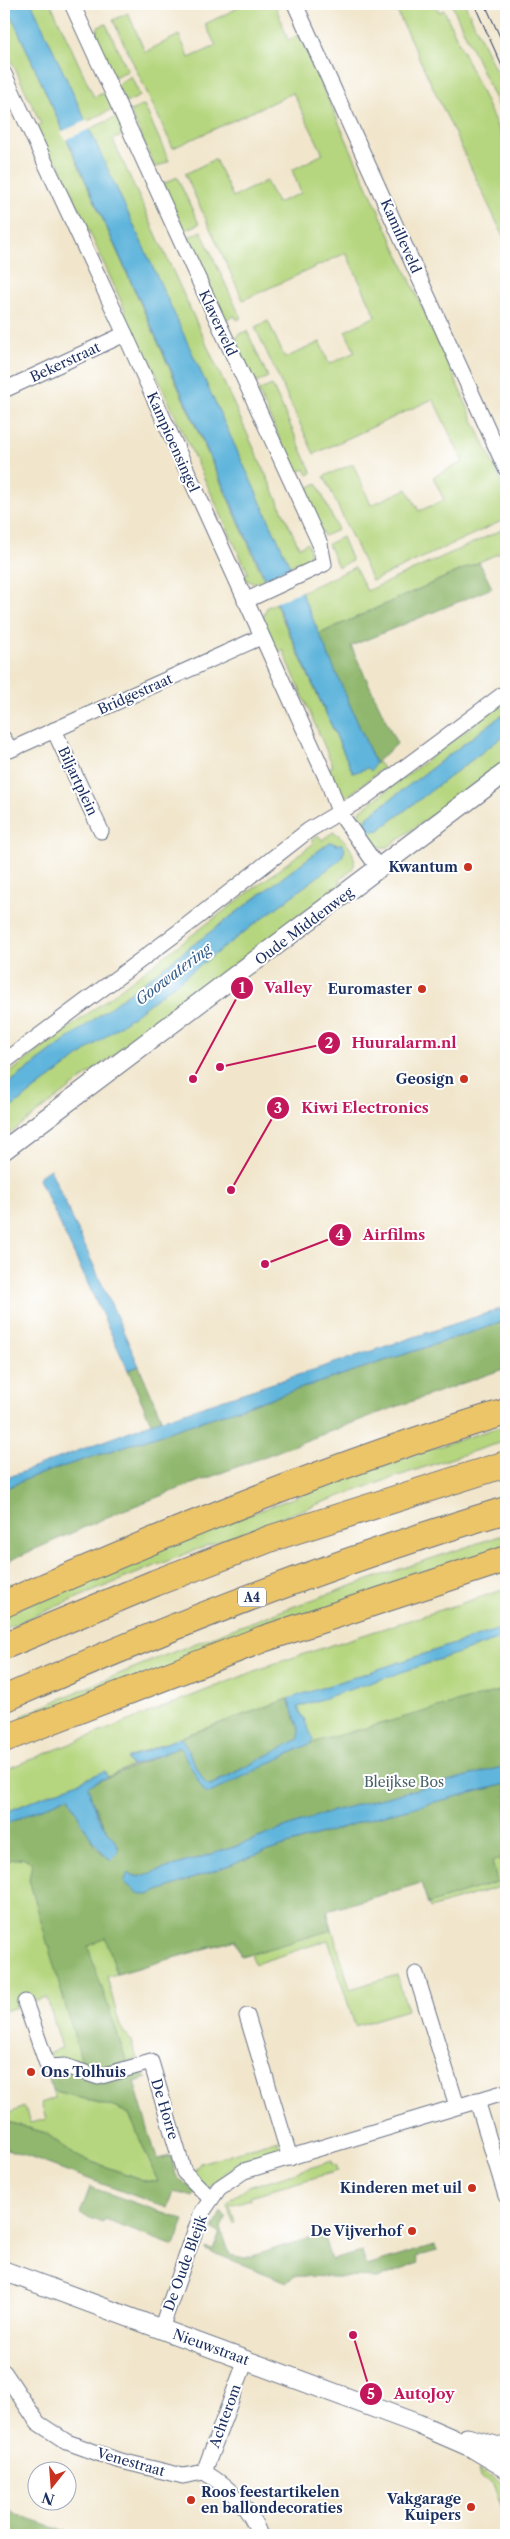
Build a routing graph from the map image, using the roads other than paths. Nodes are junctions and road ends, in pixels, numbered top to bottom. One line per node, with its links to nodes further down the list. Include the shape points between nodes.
1 (72, 4): 7 (street, Klaverveld, via 320,544 324,564)
2 (295, 4): 6 (street, Kamilleveld)
3 (4, 74): 4 (street, Kampioensingel)
4 (125, 334): 5 (street, Bekerstraat); 7 (street, Kampioensingel)
5 (4, 390)
6 (506, 469)
7 (245, 601): 8 (street, Kampioensingel)
8 (261, 637): 10 (street, Bridgestraat); 13 (street, Kampioensingel)
9 (506, 692): 13 (street, via 365,797)
10 (54, 730): 11 (street, Bridgestraat); 14 (street, Biljartplein)
11 (7, 745)
12 (506, 772): 15 (street, Oude Middenweg)
13 (339, 812): 15 (street, Kampioensingel); 16 (street, via 309,830)
14 (101, 832)
15 (379, 869): 17 (street, Oude Middenweg)
16 (4, 1062)
17 (4, 1150)
18 (506, 1407): 20 (highway)
19 (506, 1412): 20 (highway)
20 (471, 1422): 24 (highway, via 147,1542)
21 (506, 1464): 25 (highway, via 272,1538)
22 (506, 1510): 26 (highway, A4, via 277,1588)
23 (506, 1558): 27 (highway, via 254,1642)
24 (4, 1604)
25 (4, 1646)
26 (4, 1699)
27 (4, 1739)
28 (416, 1974): 33 (street)
29 (25, 2002): 36 (street, De Horre, via 48,2067 65,2066 98,2077 151,2062 184,2172)
30 (247, 2016): 34 (street)
31 (506, 2092): 32 (street, De Oude Bleijk)
32 (477, 2100): 33 (street, De Oude Bleijk); 35 (street)
33 (457, 2106): 34 (street, De Oude Bleijk)
34 (290, 2158): 36 (street, De Oude Bleijk, via 244,2171 219,2188)
35 (506, 2196)
36 (211, 2199): 38 (street, De Oude Bleijk, via 201,2214)
37 (4, 2272): 38 (street, Nieuwstraat)
38 (161, 2329): 39 (street, Nieuwstraat)
39 (246, 2360): 41 (street, Nieuwstraat); 42 (street, Achterom)
40 (4, 2372): 42 (street, Venestraat, via 38,2423 67,2442 117,2460 183,2476)
41 (505, 2460)
42 (204, 2472): 43 (street, via 226,2485 240,2500)
43 (260, 2535)

